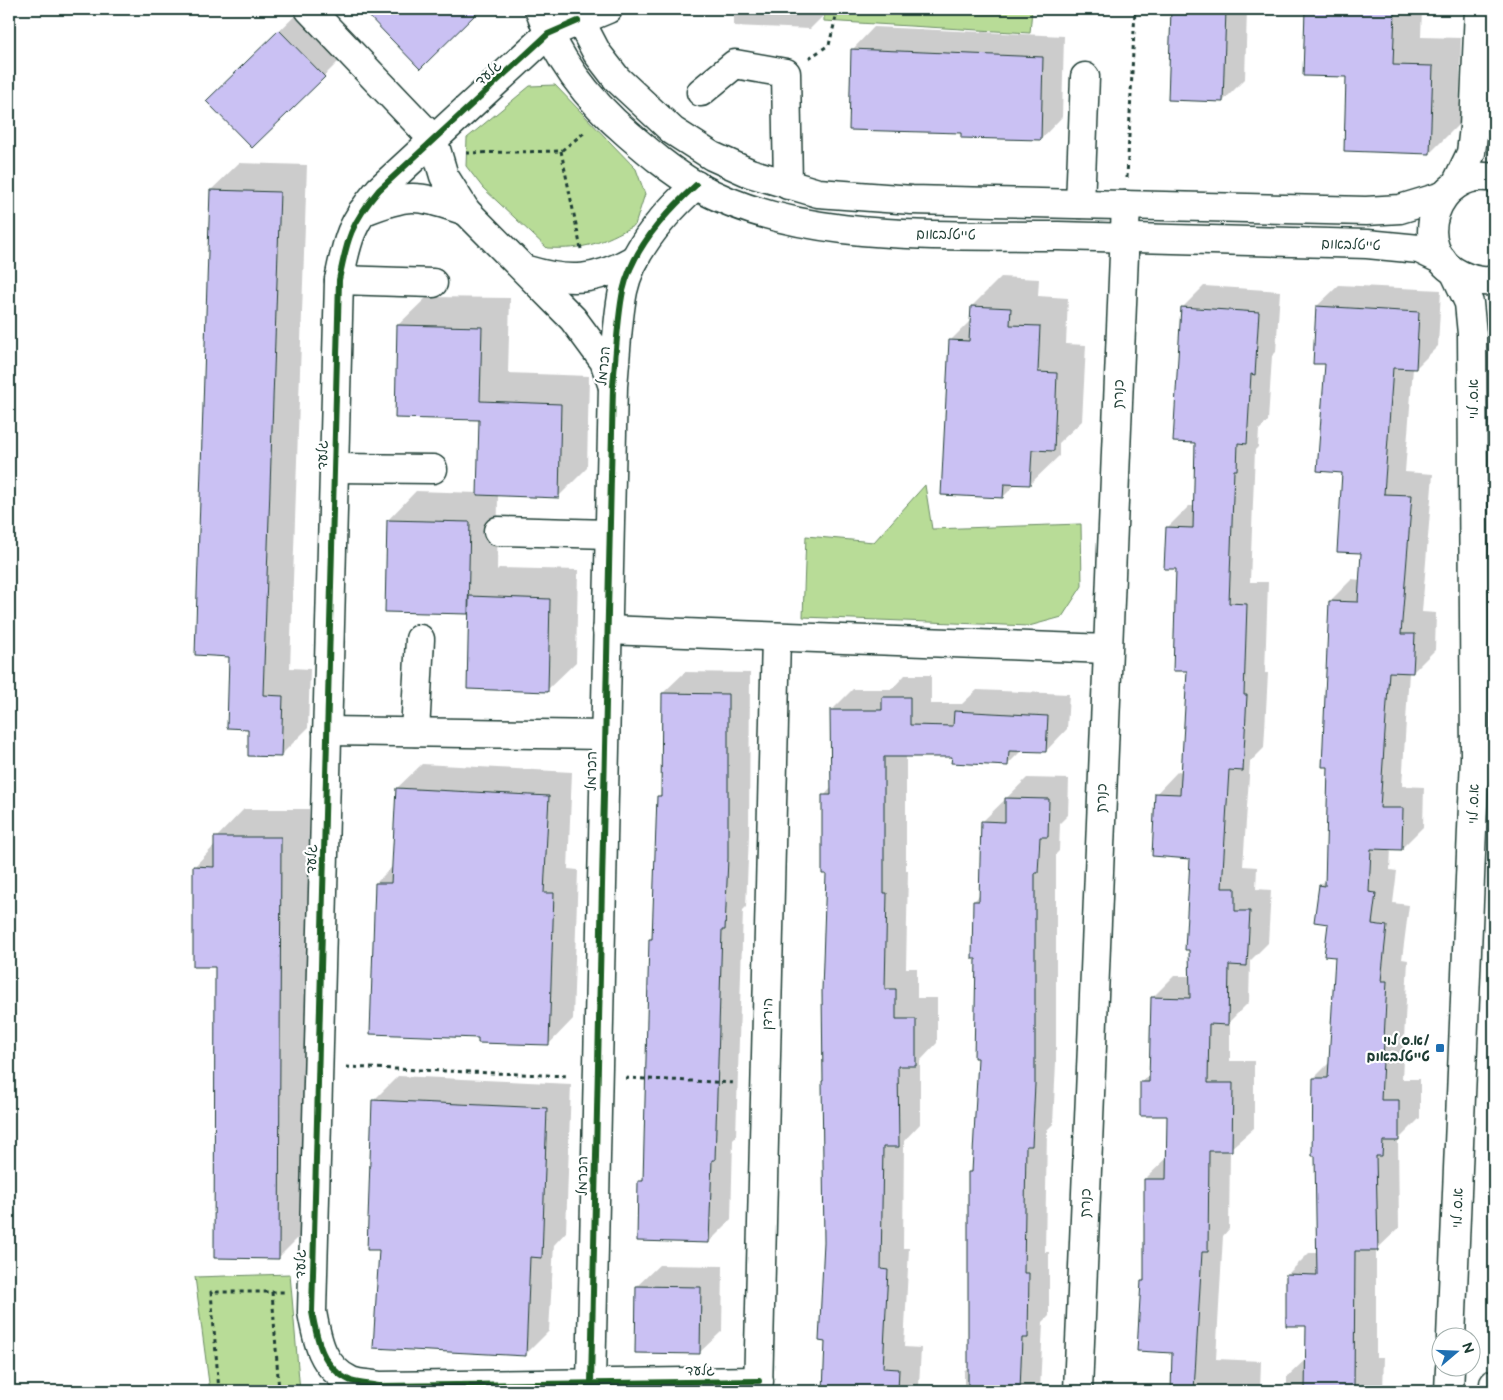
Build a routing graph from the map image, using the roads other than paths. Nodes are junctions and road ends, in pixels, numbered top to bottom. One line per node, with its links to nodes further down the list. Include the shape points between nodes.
1 (309, 9): 9 (street)
2 (540, 9): 6 (street, טייטלבאום)
3 (608, 9): 5 (street, גלעד)
4 (1479, 9): 13 (street, via 1471,153)
5 (576, 15): 6 (street, גלעד); 12 (street, via 596,53 617,79 673,131 712,156)
6 (548, 34): 9 (street, גלעד); 11 (street, טייטלבאום, via 569,72 592,101 654,157)
7 (1084, 77): 14 (street)
8 (701, 92): 12 (street, via 735,64 786,73)
9 (433, 139): 16 (street, via 444,176); 17 (street, גלעד, via 379,190)
10 (1494, 178): 13 (street, via 1471,178)
11 (696, 185): 18 (street, טייטלבאום, via 738,204 813,226 911,233); 19 (street, הכרמל, via 666,216)
12 (788, 185): 14 (street, via 818,193 861,197)
13 (1450, 190): 15 (street, via 1400,209 1366,211); 20 (street, א.ס. לוי, via 1434,211 1432,228 1434,245)
14 (1080, 204): 15 (street)
15 (1126, 205): 18 (street, כנרת)
16 (466, 210): 17 (street, via 415,196 393,200); 21 (street)
17 (359, 214): 22 (street, גלעד, via 346,243)
18 (1124, 238): 20 (street, טייטלבאום, via 1404,246 1419,249); 33 (street, כנרת)
19 (635, 258): 21 (street, via 614,270 587,278 553,278); 25 (street, הכרמל, via 623,290)
20 (1448, 266): 23 (street, טייטלבאום, via 1471,280); 37 (street, א.ס. לוי, via 1469,303 1472,334 1475,757)
21 (527, 270): 25 (street, via 590,338 604,361)
22 (339, 280): 24 (street); 26 (street, גלעד)
23 (1494, 280)
24 (433, 283)
25 (612, 386): 29 (street, הכרמל)
26 (334, 468): 27 (street); 34 (street, גלעד)
27 (433, 469)
28 (498, 531): 29 (street)
29 (609, 534): 30 (street, הכרמל)
30 (607, 630): 31 (street); 36 (street, הכרמל)
31 (776, 637): 33 (street); 41 (street, הירדן)
32 (420, 638): 35 (street)
33 (1107, 649): 42 (street, כנרת)
34 (327, 731): 35 (street); 39 (street, גלעד, via 312,1292 316,1338 322,1354 334,1369 352,1381 378,1386)
35 (415, 732): 36 (street)
36 (605, 735): 39 (street, הכרמל)
37 (1451, 1328)
38 (1450, 1378): 43 (street)
39 (590, 1383): 41 (street, גלעד)
40 (1494, 1384): 44 (street)
41 (758, 1386)
42 (1078, 1391)
43 (1449, 1391)
44 (1494, 1391)

